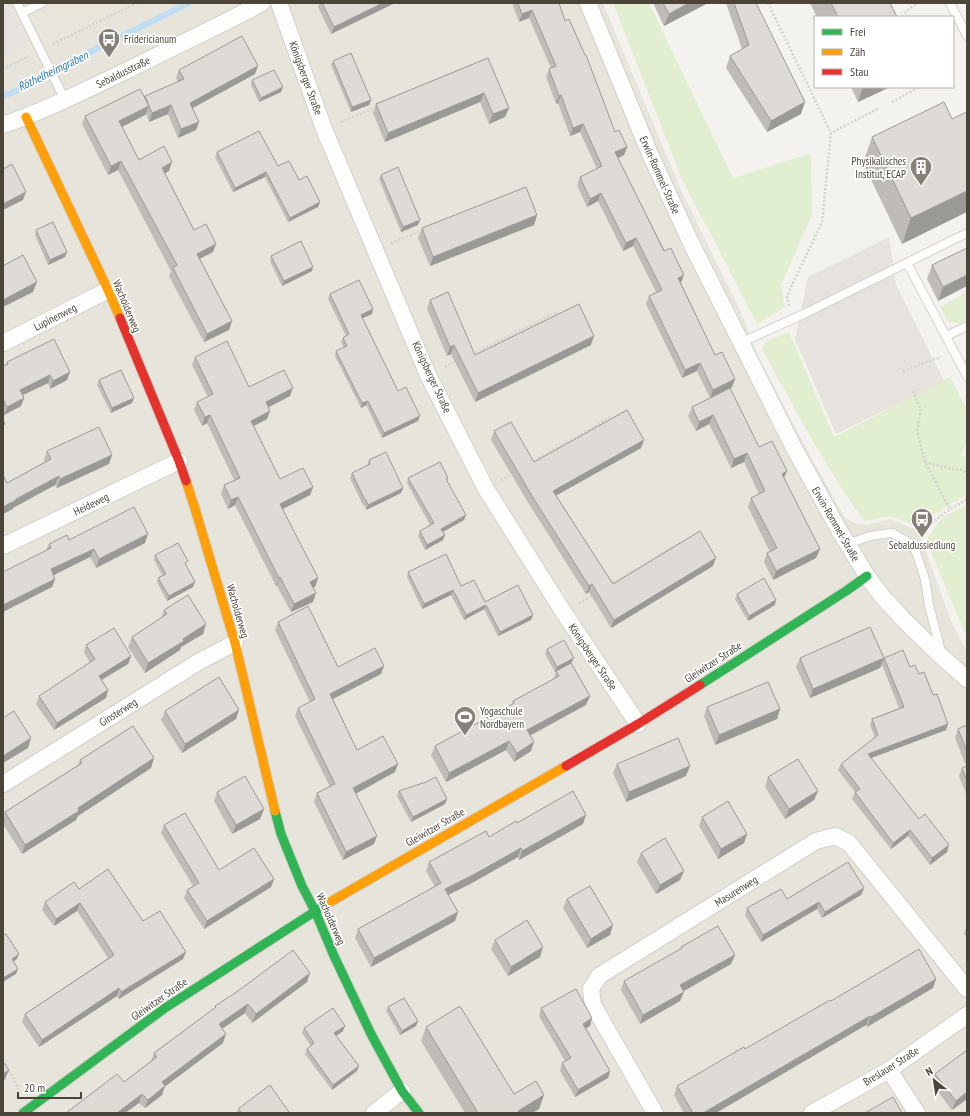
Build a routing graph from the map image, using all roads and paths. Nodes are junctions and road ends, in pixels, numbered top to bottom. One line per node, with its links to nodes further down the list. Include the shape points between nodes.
1 (17, 3): 10 (lane)
2 (42, 3): 10 (lane)
3 (137, 3): 13 (path)
4 (262, 3): 16 (street, Sebaldusstraße, via 229,21)
5 (279, 3): 22 (street, Königsberger Straße)
6 (588, 3): 34 (street, Erwin-Rommel-Straße, via 673,206)
7 (768, 3): 23 (path)
8 (918, 3): 11 (path)
9 (950, 3): 12 (lane)
10 (22, 13): 13 (lane)
11 (904, 16)
12 (967, 36)
13 (42, 53): 14 (path); 16 (lane)
14 (3, 69)
15 (917, 88): 17 (path)
16 (62, 94): 20 (street, Sebaldusstraße)
17 (892, 102)
18 (381, 105): 22 (path)
19 (879, 108): 23 (path)
20 (26, 117): 21 (street, Sebaldusstraße); 28 (street, Wacholderweg)
21 (3, 124)
22 (324, 129): 26 (street, Königsberger Straße)
23 (831, 133): 30 (path, via 822,222 787,296)
24 (426, 229): 26 (path)
25 (967, 233): 27 (lane)
26 (376, 249): 39 (street, Königsberger Straße)
27 (907, 263): 30 (lane); 32 (lane)
28 (108, 290): 33 (street, Lupinenweg); 43 (street, Wacholderweg)
29 (558, 312): 36 (path)
30 (790, 321): 34 (lane)
31 (967, 326): 32 (lane)
32 (946, 336): 35 (lane)
33 (3, 343)
34 (740, 343): 53 (street, Erwin-Rommel-Straße, via 795,450)
35 (954, 352): 38 (path); 40 (lane)
36 (472, 354)
37 (457, 361): 39 (path)
38 (904, 370)
39 (428, 374): 48 (street, Königsberger Straße)
40 (967, 376)
41 (913, 391): 44 (path, via 922,410 917,430)
42 (612, 417): 45 (path)
43 (179, 461): 54 (street, Heideweg); 59 (street, Wacholderweg)
44 (925, 462): 47 (path); 50 (path)
45 (526, 466)
46 (519, 470): 48 (path)
47 (967, 473)
48 (486, 489): 58 (street, Königsberger Straße)
49 (967, 499): 50 (path)
50 (950, 509): 52 (path)
51 (683, 540): 56 (path)
52 (908, 542): 53 (lane, via 892,533 870,536); 60 (lane, via 916,552 925,579)
53 (848, 544): 55 (street, Erwin-Rommel-Straße)
54 (3, 546)
55 (867, 576): 60 (street, Erwin-Rommel-Straße, via 904,620); 62 (street, Gleiwitzer Straße)
56 (603, 588)
57 (597, 592): 58 (path)
58 (564, 613): 62 (street, Königsberger Straße)
59 (235, 643): 63 (street, Ginsterweg, via 200,661); 64 (street, Wacholderweg, via 281,834)
60 (942, 657): 61 (street, Erwin-Rommel-Straße)
61 (967, 678)
62 (638, 724): 64 (street, Gleiwitzer Straße)
63 (3, 784)
64 (315, 911): 69 (street, Wacholderweg, via 371,1034); 70 (street, Gleiwitzer Straße, via 165,1008)
65 (967, 989): 73 (street, Masurenweg, via 849,843 835,836 816,841 599,976 591,989 593,1005)
66 (967, 1016): 68 (street, Breslauer Straße)
67 (3, 1060): 70 (path)
68 (889, 1070): 74 (street, Breslauer Straße); 75 (street)
69 (402, 1091): 71 (street); 72 (street, Wacholderweg)
70 (26, 1111)
71 (374, 1113)
72 (419, 1113)
73 (655, 1113)
74 (812, 1113)
75 (917, 1113)

